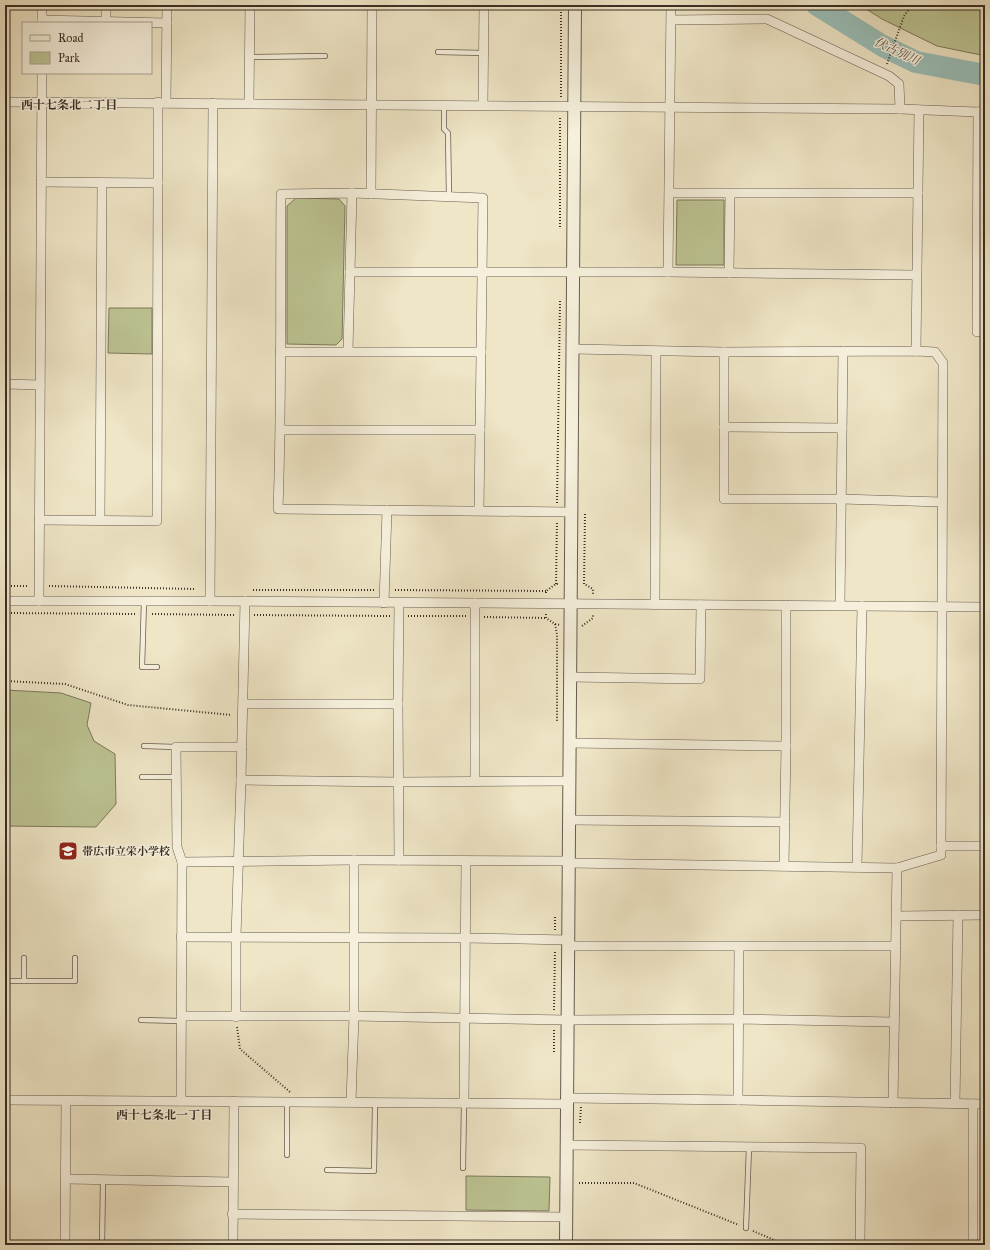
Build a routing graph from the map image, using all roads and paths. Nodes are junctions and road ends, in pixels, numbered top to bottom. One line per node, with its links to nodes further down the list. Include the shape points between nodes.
1 (42, 5): 12 (street)
2 (106, 5): 13 (street)
3 (167, 5): 15 (street)
4 (250, 5): 18 (street)
5 (372, 5): 27 (street)
6 (484, 5): 17 (street)
7 (561, 5): 30 (path)
8 (575, 5): 31 (street)
9 (671, 5): 11 (street)
10 (912, 5): 20 (path, via 904,16)
11 (672, 20): 32 (street); 33 (street, via 767,19 889,76 899,84)
12 (42, 22): 13 (street)
13 (106, 22)
14 (152, 23): 15 (street)
15 (167, 23): 24 (street)
16 (438, 52): 17 (lane)
17 (484, 53): 29 (street)
18 (250, 56): 19 (lane); 26 (street)
19 (325, 56)
20 (888, 63)
21 (42, 74): 23 (street)
22 (5, 102): 23 (street)
23 (42, 102): 24 (street); 36 (street)
24 (162, 103): 25 (street); 38 (street)
25 (213, 103): 26 (street); 80 (street)
26 (249, 103): 27 (street)
27 (371, 104): 28 (street); 42 (street)
28 (444, 104): 29 (street); 44 (lane, via 444,129 448,133)
29 (483, 105): 30 (street)
30 (560, 106): 31 (street); 45 (path)
31 (574, 106): 32 (street); 48 (street)
32 (670, 107): 33 (street); 40 (street)
33 (900, 109): 34 (street)
34 (919, 110): 35 (street); 41 (street)
35 (982, 111): 53 (street, via 976,332)
36 (41, 182): 37 (street); 63 (street)
37 (102, 183): 38 (street); 76 (street)
38 (158, 183): 76 (street, via 157,521)
39 (352, 193): 42 (street); 46 (street); 57 (street, via 281,194)
40 (670, 193): 43 (street); 49 (street)
41 (918, 193): 43 (street); 51 (street)
42 (371, 194): 44 (street)
43 (730, 194): 50 (street)
44 (449, 196): 47 (street, via 483,198)
45 (560, 232)
46 (350, 272): 47 (street); 55 (street)
47 (482, 272): 48 (street); 58 (street)
48 (573, 272): 49 (street); 54 (street)
49 (668, 272): 50 (street)
50 (729, 273): 51 (street)
51 (916, 275): 61 (street)
52 (560, 296): 70 (path)
53 (985, 332)
54 (573, 349): 56 (street); 73 (street)
55 (348, 351): 57 (street); 58 (street)
56 (656, 351): 59 (street); 93 (street)
57 (280, 352): 66 (street)
58 (481, 352): 67 (street)
59 (724, 352): 60 (street); 64 (street)
60 (842, 352): 61 (street); 65 (street)
61 (916, 352): 69 (street, via 935,352 943,363)
62 (5, 384): 63 (street)
63 (40, 385): 75 (street)
64 (724, 428): 65 (street); 68 (street, via 724,499)
65 (842, 428): 68 (street)
66 (281, 430): 67 (street); 71 (street, via 278,509)
67 (480, 430): 72 (street)
68 (841, 499): 69 (street); 95 (street)
69 (942, 502): 98 (street)
70 (557, 507)
71 (387, 510): 72 (street); 82 (street)
72 (479, 511): 73 (street)
73 (571, 512): 92 (street)
74 (557, 515): 77 (path)
75 (39, 520): 76 (street); 79 (street)
76 (100, 520)
77 (556, 584)
78 (5, 586): 79 (path)
79 (39, 586): 80 (path); 85 (street)
80 (210, 590): 87 (street)
81 (250, 590): 82 (path)
82 (384, 590): 83 (path); 89 (street)
83 (546, 591)
84 (5, 600): 85 (street)
85 (39, 601): 86 (street)
86 (144, 601): 87 (street); 101 (lane)
87 (210, 601): 88 (street)
88 (245, 601): 89 (street); 102 (street)
89 (384, 603): 90 (street)
90 (399, 603): 91 (street); 103 (street)
91 (475, 603): 92 (street); 104 (street)
92 (571, 604): 93 (street); 107 (street)
93 (655, 605): 94 (street)
94 (701, 605): 96 (street); 107 (street, via 700,679)
95 (840, 605): 96 (street); 97 (street)
96 (786, 606): 114 (street)
97 (862, 606): 98 (street); 134 (street)
98 (942, 607): 99 (street); 125 (street)
99 (985, 607)
100 (5, 613): 101 (path)
101 (144, 614): 102 (path); 106 (lane, via 142,667)
102 (245, 615): 103 (path); 109 (street)
103 (399, 616): 104 (path); 110 (street)
104 (475, 616): 105 (path); 122 (street)
105 (546, 618)
106 (157, 667)
107 (570, 677): 112 (street)
108 (5, 681): 111 (path, via 65,684 128,705)
109 (243, 704): 110 (street); 111 (street)
110 (398, 704): 121 (street)
111 (243, 716): 116 (street)
112 (570, 743): 114 (street); 120 (street)
113 (144, 746): 115 (lane)
114 (786, 746): 124 (street)
115 (176, 747): 116 (street); 118 (street)
116 (242, 747): 119 (street)
117 (142, 777): 118 (lane)
118 (176, 777): 131 (street, via 177,847)
119 (241, 780): 121 (street); 127 (street)
120 (569, 780): 122 (street); 123 (street)
121 (398, 782): 122 (street); 129 (street)
122 (475, 782)
123 (569, 820): 124 (street); 132 (street)
124 (785, 822): 133 (street)
125 (941, 846): 126 (street); 135 (street, via 941,855)
126 (985, 846)
127 (238, 860): 128 (street); 131 (street); 140 (street)
128 (354, 860): 129 (street); 141 (street)
129 (399, 860): 130 (street)
130 (466, 861): 132 (street); 142 (street)
131 (182, 862): 139 (street)
132 (569, 862): 133 (street); 143 (street)
133 (784, 866): 134 (street)
134 (857, 867): 135 (street)
135 (897, 868): 138 (street)
136 (958, 915): 137 (street); 138 (street); 171 (street)
137 (985, 915)
138 (897, 916): 144 (street)
139 (181, 937): 140 (street); 153 (street)
140 (236, 937): 141 (street); 151 (street)
141 (353, 938): 142 (street); 150 (street)
142 (466, 938): 143 (street); 152 (street)
143 (568, 943): 145 (street); 156 (street)
144 (896, 946): 145 (street); 157 (street)
145 (739, 947): 154 (street)
146 (24, 958): 149 (lane)
147 (75, 958): 149 (lane, via 75,981)
148 (5, 981): 149 (lane)
149 (24, 981)
150 (354, 1016): 151 (street); 152 (street); 167 (street)
151 (236, 1017): 153 (street); 158 (path, via 240,1049)
152 (464, 1017): 156 (street); 170 (street)
153 (181, 1019): 155 (lane); 163 (street)
154 (738, 1019): 156 (street); 157 (street); 162 (street)
155 (141, 1020)
156 (568, 1020): 165 (street)
157 (894, 1022): 169 (street)
158 (293, 1094)
159 (581, 1098): 162 (street); 165 (street); 175 (path)
160 (5, 1100): 161 (street)
161 (66, 1100): 163 (street); 181 (street)
162 (738, 1100): 169 (street)
163 (181, 1101): 164 (street)
164 (234, 1101): 166 (street); 183 (street)
165 (567, 1101): 170 (street); 174 (street)
166 (287, 1102): 167 (street); 177 (lane)
167 (352, 1102): 168 (street)
168 (375, 1102): 170 (street); 179 (lane, via 374,1171)
169 (893, 1102): 171 (street)
170 (464, 1103): 178 (lane)
171 (955, 1104): 172 (street)
172 (973, 1104): 173 (street); 193 (street)
173 (985, 1104)
174 (567, 1145): 175 (street); 185 (street)
175 (579, 1145): 176 (street)
176 (749, 1147): 186 (lane); 192 (street, via 861,1148)
177 (287, 1156)
178 (463, 1168)
179 (327, 1170)
180 (579, 1176): 186 (path, via 579,1184 634,1183)
181 (66, 1179): 182 (street); 187 (street)
182 (103, 1180): 183 (street); 188 (lane)
183 (233, 1182): 184 (street)
184 (232, 1214): 185 (street); 189 (street)
185 (566, 1217): 190 (street)
186 (746, 1228): 191 (path)
187 (65, 1245)
188 (102, 1245)
189 (233, 1245)
190 (566, 1245)
191 (786, 1245)
192 (860, 1245)
193 (972, 1245)

